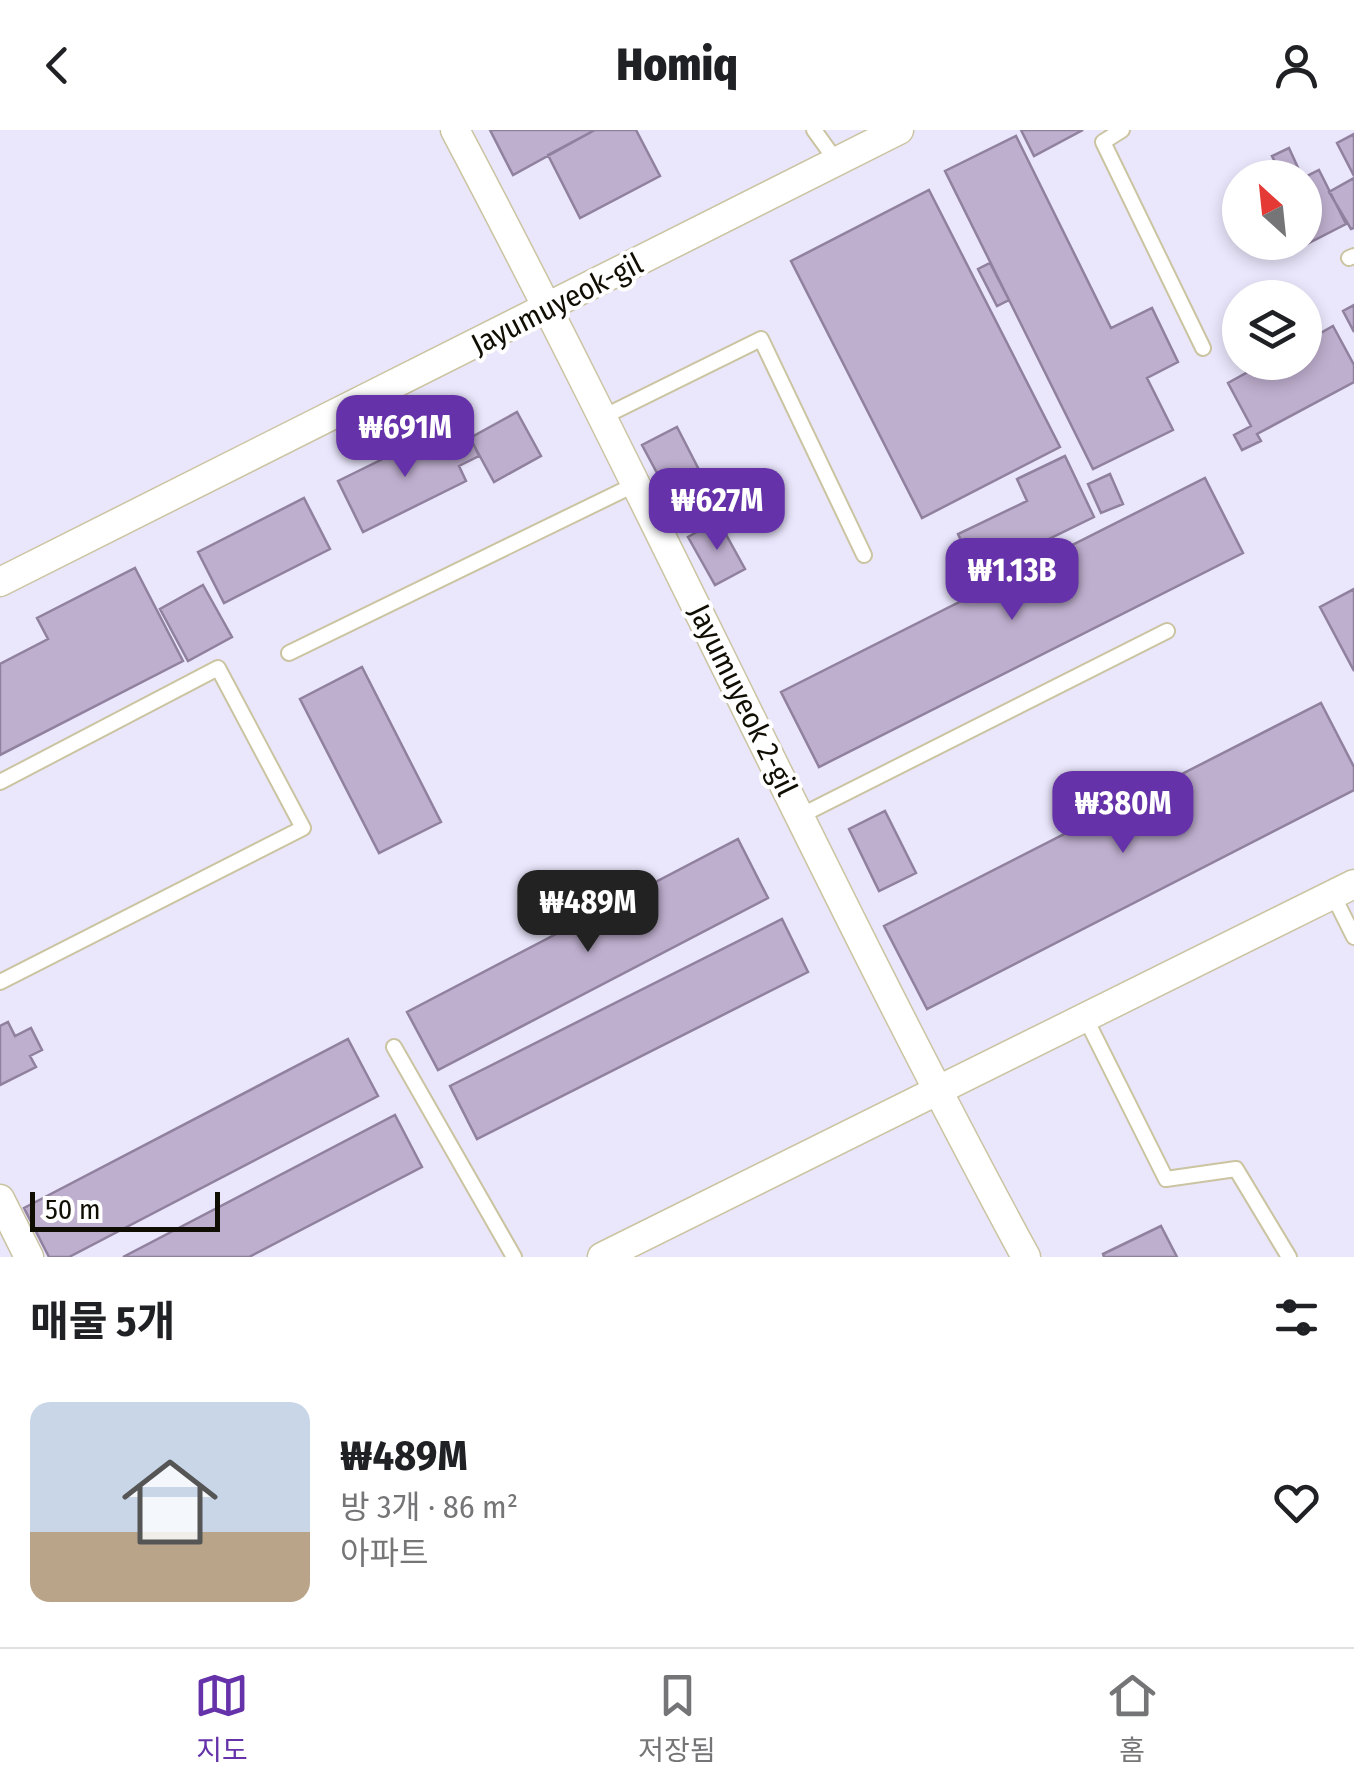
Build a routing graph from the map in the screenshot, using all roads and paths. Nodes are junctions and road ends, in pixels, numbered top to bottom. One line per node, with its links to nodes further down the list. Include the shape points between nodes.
1 (455, 130): 6 (street, Jayumuyeok 2-gil)
2 (814, 130): 5 (lane)
3 (899, 130): 5 (street, Jayumuyeok-gil)
4 (1122, 130): 7 (lane, via 1103,142)
5 (837, 162): 6 (street, Jayumuyeok-gil)
6 (550, 308): 8 (street, Jayumuyeok 2-gil); 11 (street, Jayumuyeok-gil)
7 (1204, 348)
8 (603, 417): 9 (street, Jayumuyeok 2-gil); 10 (lane, via 761,339)
9 (636, 484): 13 (lane); 15 (street, Jayumuyeok 2-gil)
10 (864, 555)
11 (0, 582)
12 (1167, 630): 15 (lane)
13 (289, 653)
14 (0, 782): 18 (lane, via 218,668 303,828)
15 (800, 816): 21 (street, Jayumuyeok 2-gil)
16 (1343, 889): 17 (lane); 19 (street)
17 (1354, 936)
18 (0, 982)
19 (1086, 1017): 21 (street); 27 (lane, via 1166,1179 1236,1169)
20 (394, 1046): 24 (lane)
21 (936, 1091): 25 (street); 26 (street, Jayumuyeok 2-gil)
22 (0, 1200): 23 (street)
23 (30, 1257)
24 (514, 1257)
25 (602, 1257)
26 (1026, 1257)
27 (1289, 1257)

